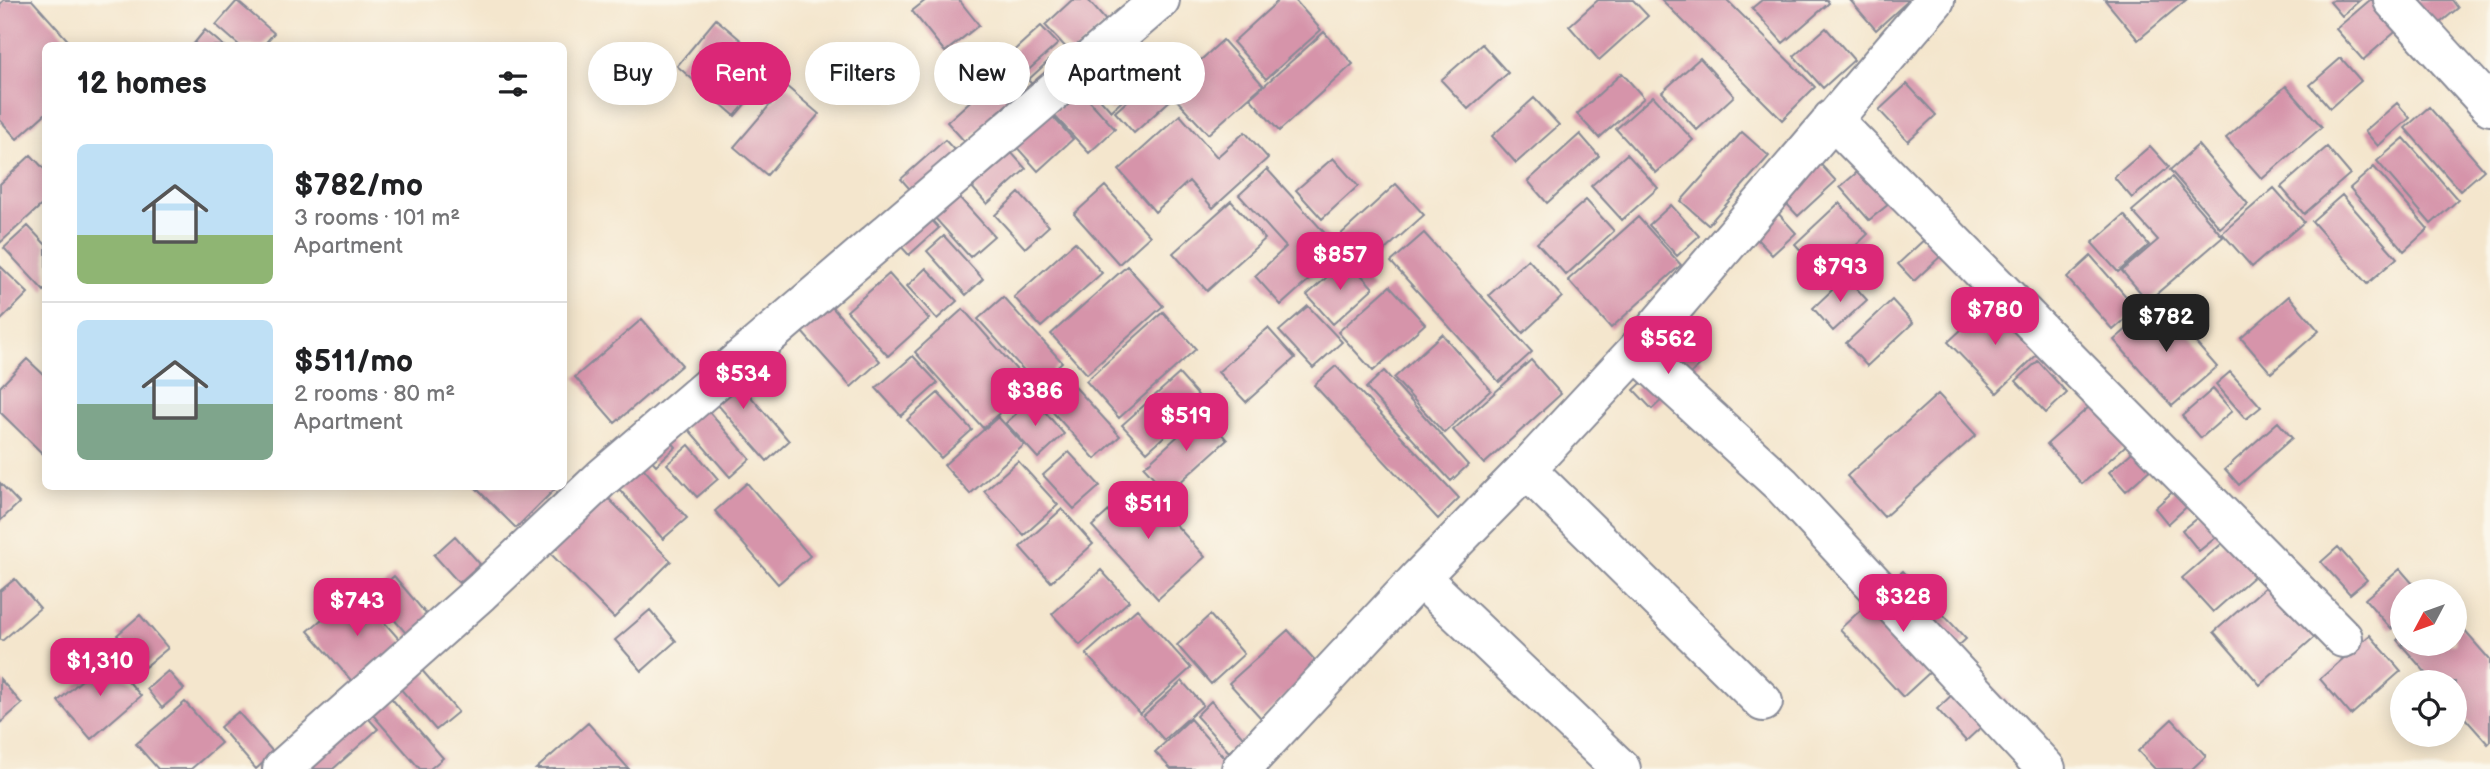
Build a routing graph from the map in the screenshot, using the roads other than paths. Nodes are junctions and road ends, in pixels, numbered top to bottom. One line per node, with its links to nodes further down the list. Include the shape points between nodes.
1 (1160, 0): 11 (street, via 602,478)
2 (1935, 0): 5 (street)
3 (2393, 0): 4 (street)
4 (2490, 106)
5 (1832, 119): 6 (street); 9 (street)
6 (1636, 351): 7 (street); 14 (street, via 1782,485)
7 (1526, 469): 8 (street); 10 (street)
8 (1420, 577): 12 (street); 13 (street)
9 (2343, 638)
10 (1763, 702)
11 (282, 769)
12 (1241, 769)
13 (1621, 769)
14 (2046, 769)

